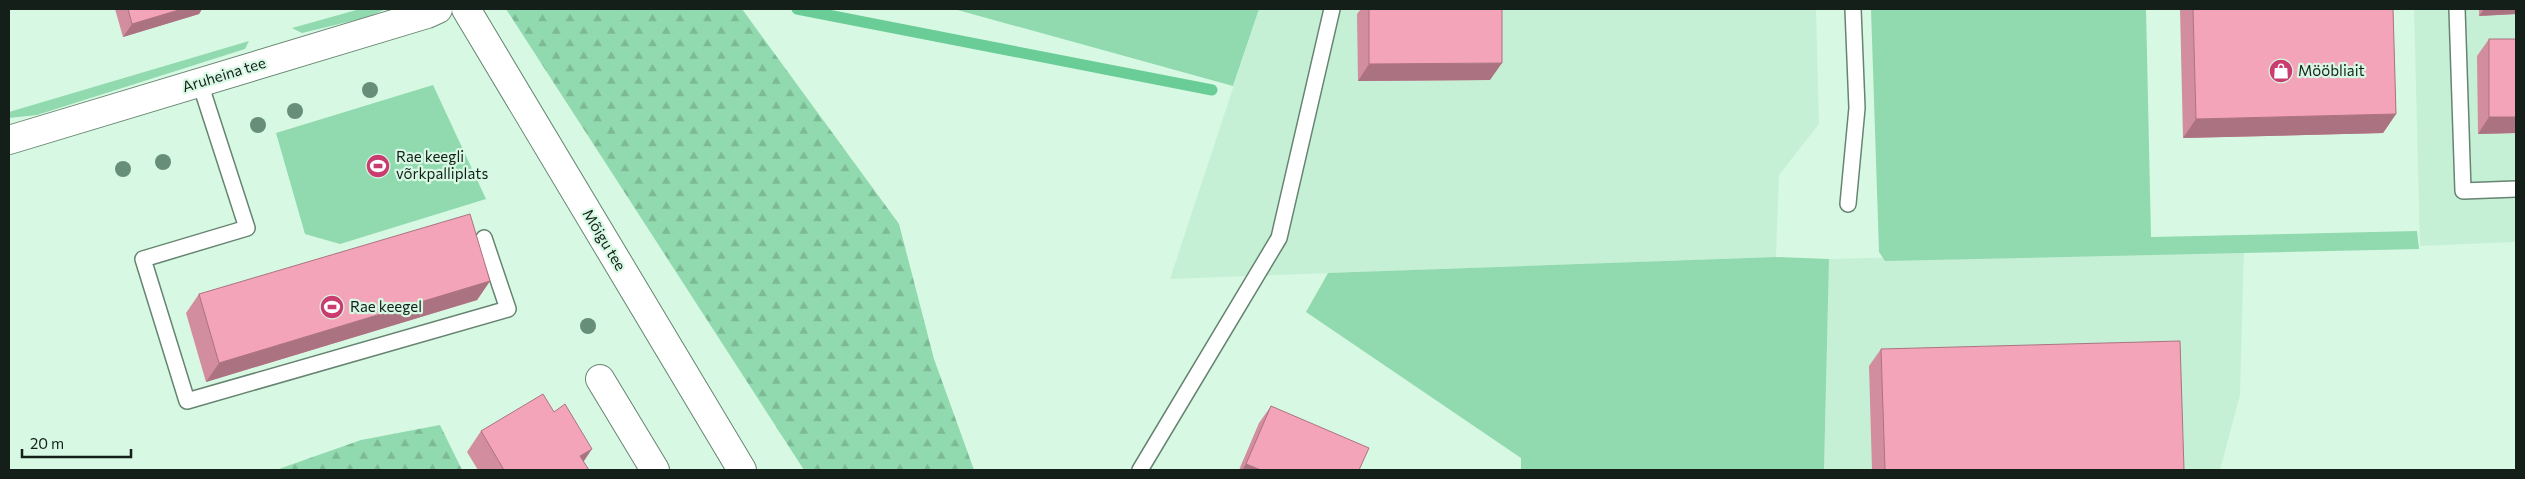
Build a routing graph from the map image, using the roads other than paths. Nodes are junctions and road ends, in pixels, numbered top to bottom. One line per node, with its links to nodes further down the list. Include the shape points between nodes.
1 (438, 9): 6 (street, Aruheina tee)
2 (466, 9): 13 (street, Mõigu tee)
3 (1332, 9): 14 (lane, via 1278,238)
4 (1853, 9): 9 (lane, via 1857,108)
5 (2457, 9): 8 (lane, via 2463,191)
6 (200, 83): 7 (street, Aruheina tee); 10 (lane, via 246,228 143,259 186,401 508,308)
7 (9, 140)
8 (2516, 189)
9 (1848, 204)
10 (484, 238)
11 (600, 379): 12 (street)
12 (655, 470)
13 (742, 470)
14 (1140, 470)

